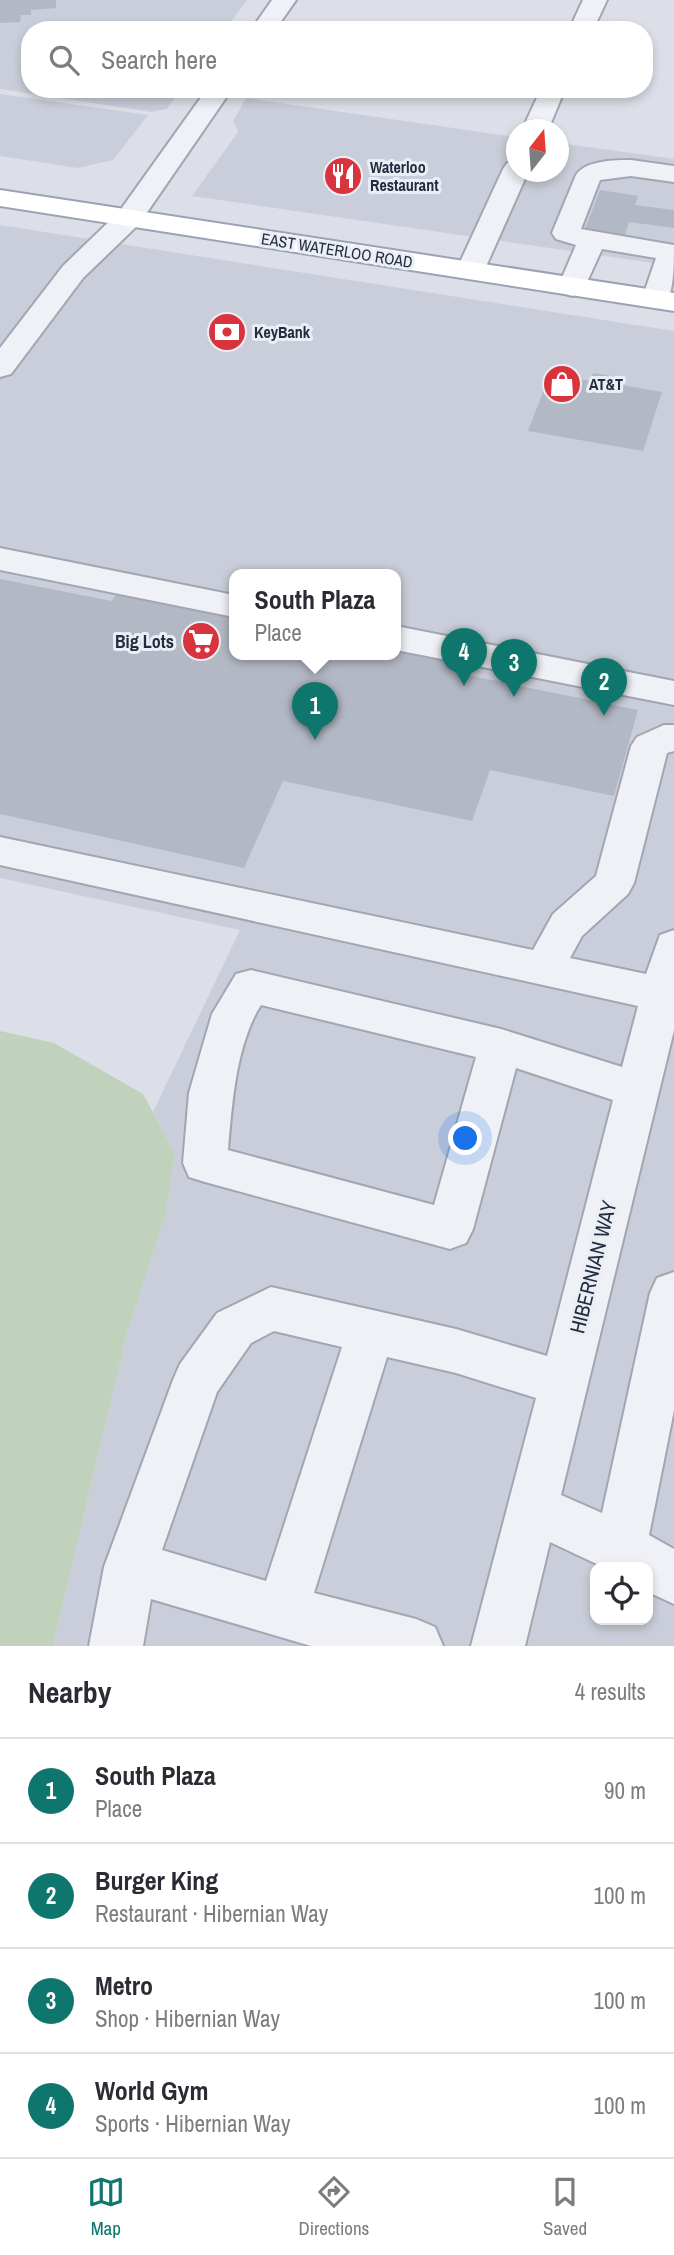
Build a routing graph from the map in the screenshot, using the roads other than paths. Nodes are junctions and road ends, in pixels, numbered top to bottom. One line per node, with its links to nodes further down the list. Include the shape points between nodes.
1 (284, 0): 3 (street)
2 (595, 0): 4 (street)
3 (269, 21)
4 (585, 21)
5 (214, 98): 11 (street)
6 (549, 98): 7 (street)
7 (540, 119)
8 (674, 174): 12 (street, via 620,166 589,175 566,233)
9 (510, 182): 13 (street)
10 (0, 198): 11 (main road, EAST WATERLOO ROAD)
11 (129, 218): 13 (main road, EAST WATERLOO ROAD); 16 (street, via 73,272)
12 (592, 239): 14 (street); 15 (street, via 668,252)
13 (470, 271): 14 (main road, EAST WATERLOO ROAD)
14 (572, 287): 15 (main road, EAST WATERLOO ROAD)
15 (665, 301)
16 (0, 368)
17 (0, 559): 18 (street)
18 (229, 605)
19 (401, 639): 20 (street)
20 (674, 693)
21 (674, 738): 24 (street, via 650,746 614,883 567,925)
22 (0, 851): 24 (street)
23 (674, 946): 25 (street, HIBERNIAN WAY)
24 (544, 968): 25 (street)
25 (668, 995): 27 (street, HIBERNIAN WAY)
26 (501, 1046): 26 (street, via 450,1229 205,1163 211,1093 233,1014 251,986); 27 (street)
27 (638, 1090): 30 (street, HIBERNIAN WAY)
28 (674, 1293): 32 (street)
29 (371, 1331): 30 (street); 33 (street, via 271,1309 234,1328 197,1380); 35 (street)
30 (563, 1384): 31 (street, HIBERNIAN WAY)
31 (531, 1508): 32 (street); 38 (street, HIBERNIAN WAY)
32 (620, 1548): 34 (street)
33 (130, 1567): 35 (street); 36 (street)
34 (674, 1578)
35 (282, 1612): 37 (street)
36 (116, 1646)
37 (416, 1646)
38 (498, 1646)

